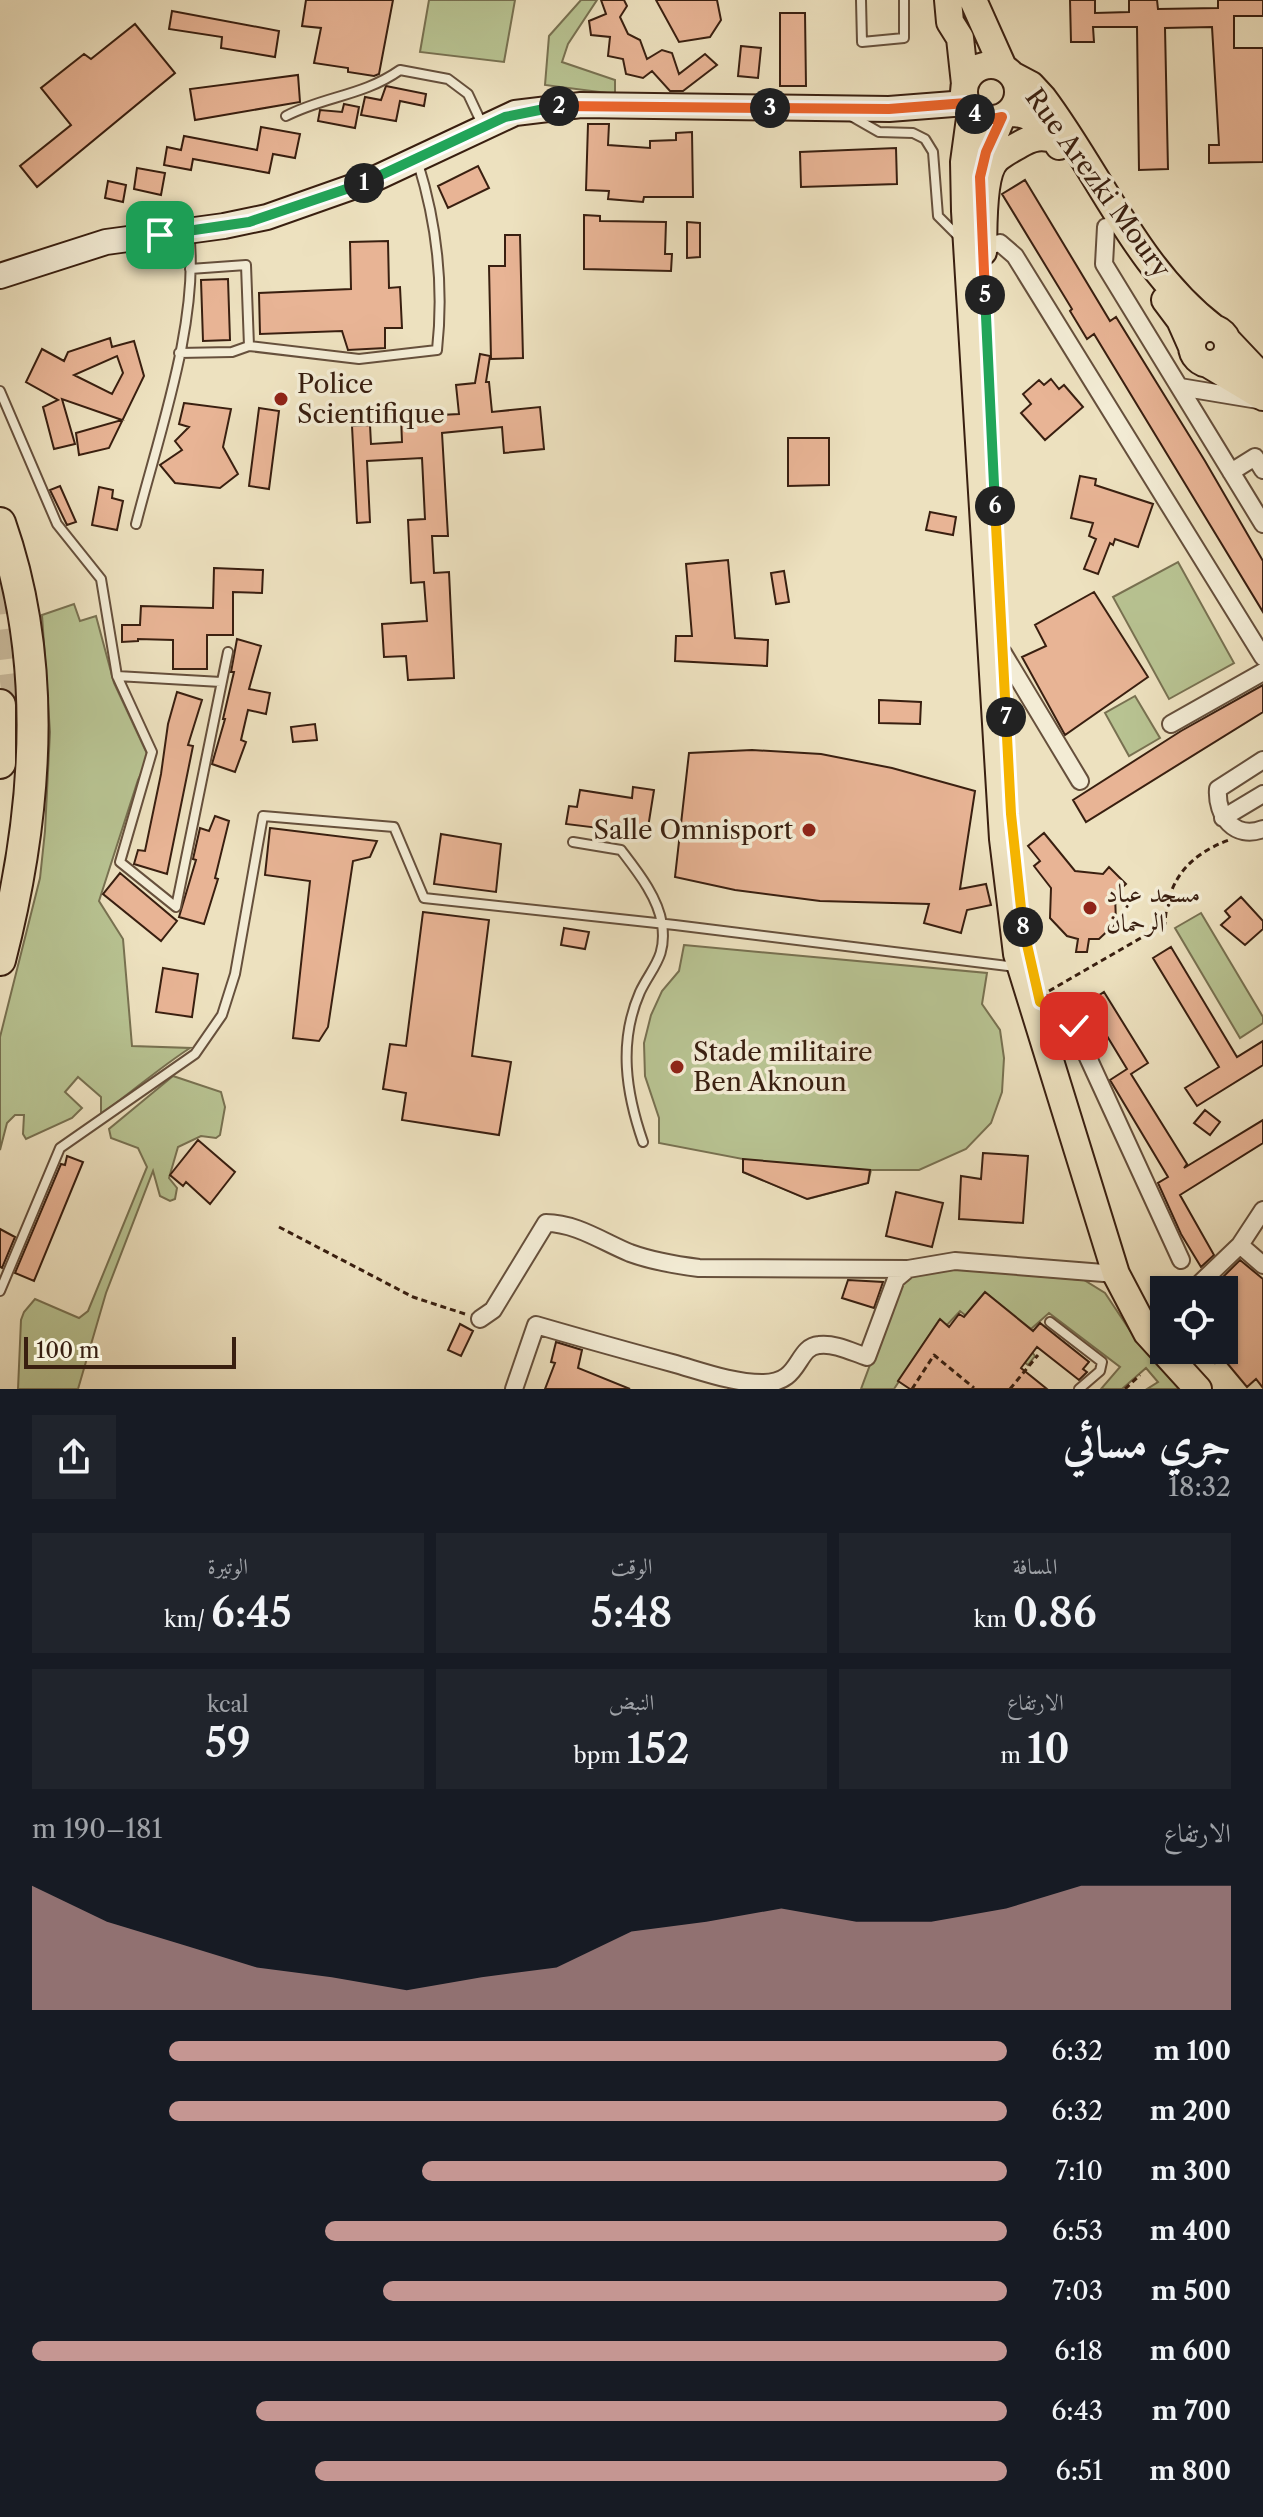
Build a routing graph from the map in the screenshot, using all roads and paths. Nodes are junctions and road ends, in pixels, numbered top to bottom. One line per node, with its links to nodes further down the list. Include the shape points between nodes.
1 (861, 0): 2 (lane, via 862,42 904,38)
2 (904, 0)
3 (948, 0): 6 (main road, via 950,22 960,38)
4 (973, 0): 5 (main road)
5 (1008, 72): 6 (main road, via 992,65 980,67 971,74); 8 (main road, via 1018,96); 20 (main road, Rue Arezki Moury, via 1043,98 1128,231 1187,304)
6 (968, 99): 7 (street, via 940,107); 8 (main road, via 986,119); 16 (main road, via 964,186)
7 (840, 109): 10 (street, via 581,105 515,113); 16 (lane, via 875,130 925,139 933,152 938,216)
8 (1005, 115): 11 (main road, Rue Arezki Moury, via 1025,114); 16 (main road, via 980,177)
9 (286, 116): 10 (lane, via 314,101 378,86 400,70 448,79 468,94)
10 (484, 127): 12 (street)
11 (1056, 140): 13 (main road, Rue Arezki Moury); 16 (main road, via 1031,139 996,159)
12 (417, 159): 14 (street, via 295,208); 21 (lane, via 438,244 437,350 359,359)
13 (1106, 227): 23 (main road, Rue Arezki Moury, via 1176,313); 25 (street, via 1104,264)
14 (189, 231): 15 (street); 17 (lane)
15 (70, 253): 18 (street); 19 (street)
16 (975, 253): 34 (main road); 35 (street, via 1000,243 1015,256); 51 (main road, via 1003,839)
17 (190, 269): 21 (lane, via 246,265); 22 (lane)
18 (0, 274)
19 (0, 289)
20 (1227, 336): 23 (main road, via 1224,358); 24 (main road, Rue Arezki Moury)
21 (249, 346): 22 (lane, via 232,352)
22 (179, 353): 31 (lane)
23 (1200, 356): 27 (main road)
24 (1263, 378)
25 (1180, 387): 27 (street); 29 (street)
26 (0, 391): 36 (lane, via 57,524 101,579)
27 (1263, 399)
28 (1263, 470): 29 (street, via 1255,457)
29 (1231, 472): 32 (street)
30 (0, 523): 50 (highway, via 26,620 33,718 26,838)
31 (136, 524)
32 (1263, 524)
33 (228, 652): 38 (lane)
34 (1003, 653): 43 (street); 52 (main road, via 1017,876)
35 (1263, 657)
36 (117, 676): 38 (lane); 38 (lane, via 152,752 120,862 176,907)
37 (1260, 681): 40 (street)
38 (221, 682)
39 (9, 705): 42 (highway); 48 (highway, via 16,795)
40 (1171, 724)
41 (1263, 760): 45 (street, via 1218,789)
42 (0, 763)
43 (1080, 781)
44 (1263, 794): 45 (street)
45 (1223, 818): 46 (street, via 1236,829)
46 (1255, 831): 52 (path, via 1216,845 1189,864 1173,883 1165,924)
47 (573, 842): 49 (lane, via 621,850 645,882)
48 (0, 888)
49 (662, 924): 51 (lane); 53 (lane, via 660,960 640,993 625,1059 629,1103); 62 (lane, via 424,898 394,827 263,816 235,974 222,1015 195,1054 60,1148)
50 (0, 960)
51 (1021, 968): 60 (main road)
52 (1039, 1000): 57 (street, via 1068,1014); 63 (main road, via 1113,1240 1132,1287)
53 (643, 1142)
54 (1263, 1210): 56 (street)
55 (279, 1227): 64 (path, via 413,1297)
56 (1240, 1245): 58 (street); 61 (street)
57 (1181, 1260)
58 (1263, 1265)
59 (908, 1269): 60 (street, via 955,1261); 64 (street, via 699,1268 631,1253 561,1223 546,1223 493,1310); 70 (street, via 896,1279 867,1357 816,1345 792,1374 764,1383 720,1376 536,1325)
60 (1116, 1274): 75 (main road, via 1147,1333)
61 (1208, 1276)
62 (0, 1291)
63 (1150, 1311)
64 (480, 1319)
65 (1050, 1322): 73 (lane, via 1102,1362 1100,1371)
66 (1038, 1355): 72 (path)
67 (1192, 1364): 76 (main road)
68 (1140, 1375): 74 (path)
69 (974, 1388): 71 (path, via 934,1355)
70 (514, 1389)
71 (912, 1389)
72 (1010, 1389)
73 (1079, 1389)
74 (1125, 1389)
75 (1198, 1389)
76 (1214, 1389)

